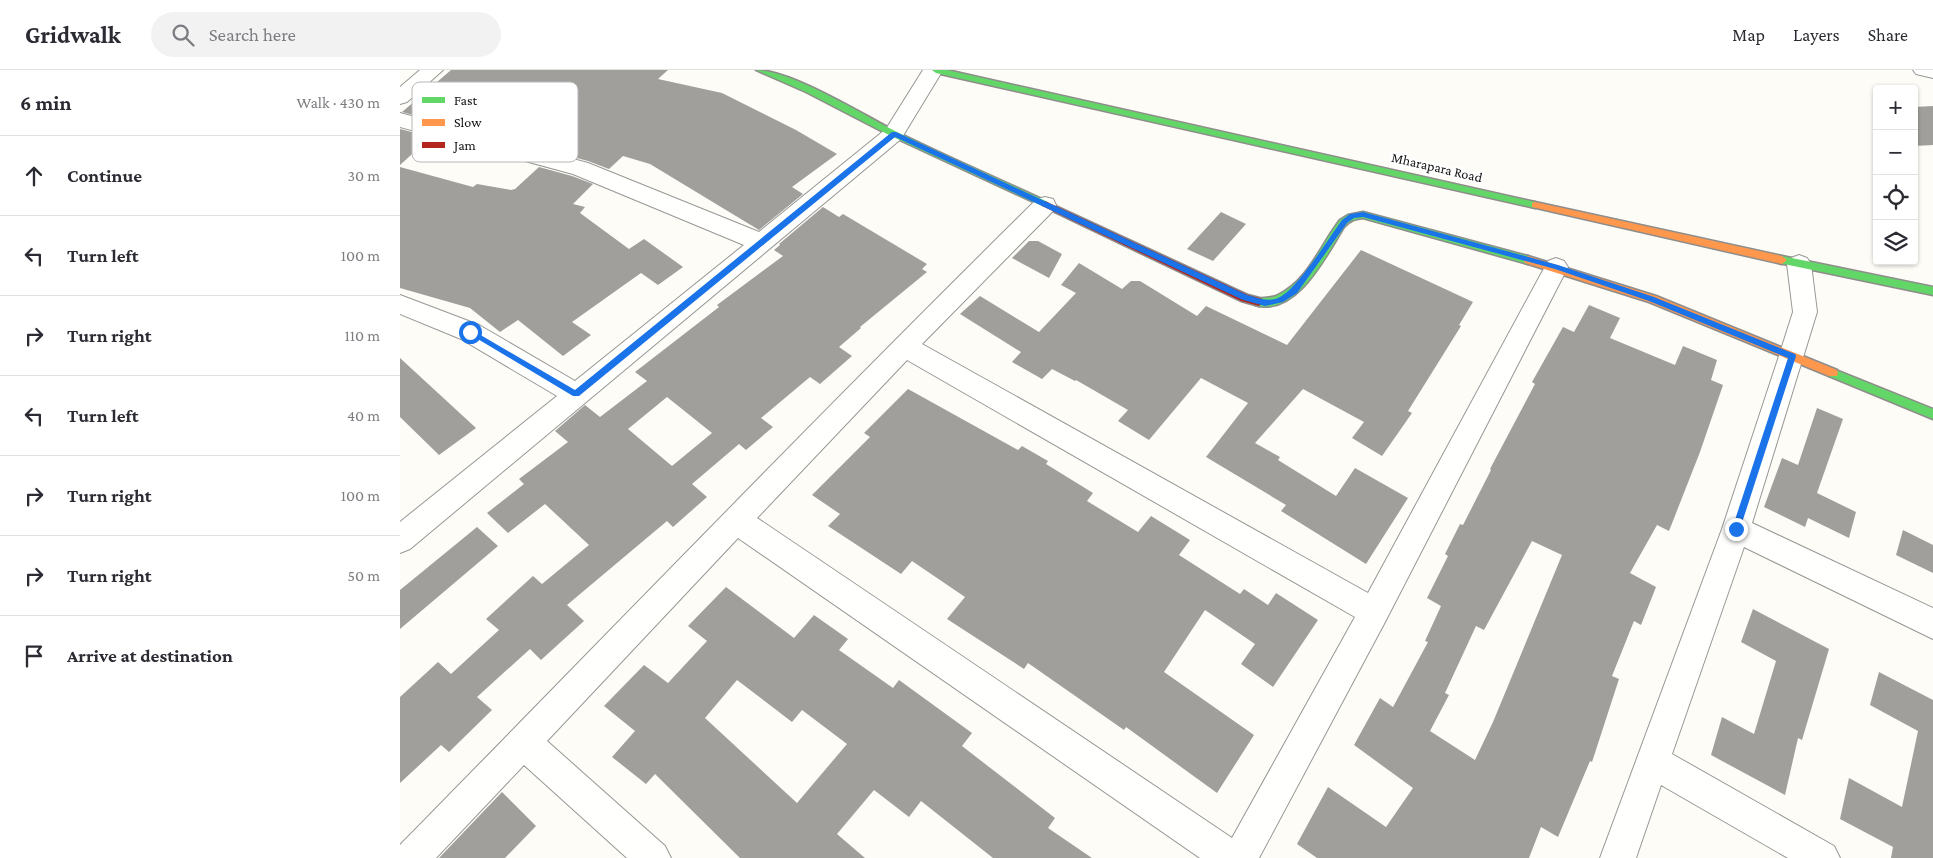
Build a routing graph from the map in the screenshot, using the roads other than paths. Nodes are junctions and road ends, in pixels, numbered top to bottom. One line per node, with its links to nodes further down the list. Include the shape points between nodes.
1 (433, 70): 6 (street)
2 (760, 70): 9 (street, via 809,90)
3 (934, 70): 9 (street); 13 (street, Mharapara Road)
4 (1923, 70): 5 (street)
5 (1933, 72)
6 (418, 82)
7 (412, 87): 8 (street)
8 (400, 97)
9 (894, 134): 11 (street); 12 (street)
10 (558, 162): 12 (street, via 580,168)
11 (1045, 205): 14 (street, via 1245,298 1265,303 1281,300 1294,291 1344,221 1352,216 1363,215); 17 (street)
12 (760, 242): 19 (street)
13 (1799, 264): 15 (street, Mharapara Road); 18 (street, via 1805,312)
14 (1556, 267): 18 (street, via 1652,299); 24 (street)
15 (1933, 291)
16 (400, 304): 19 (street, via 470,332)
17 (904, 346): 21 (street); 24 (street)
18 (1792, 356): 20 (street); 22 (street)
19 (576, 394): 23 (street)
20 (1933, 414)
21 (736, 520): 26 (street); 30 (street)
22 (1736, 529): 25 (street); 27 (street)
23 (400, 540)
24 (1374, 612): 31 (street)
25 (1933, 624)
26 (525, 743): 28 (street); 29 (street)
27 (1652, 761): 32 (street); 33 (street)
28 (412, 858)
29 (653, 858)
30 (1230, 858)
31 (1240, 858)
32 (1618, 858)
33 (1822, 858)

